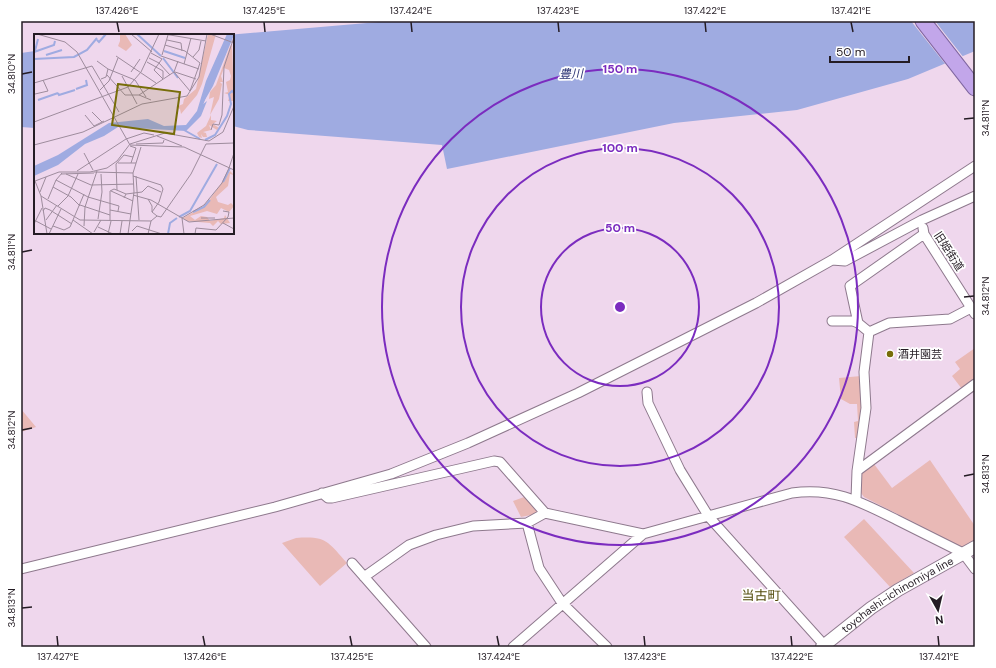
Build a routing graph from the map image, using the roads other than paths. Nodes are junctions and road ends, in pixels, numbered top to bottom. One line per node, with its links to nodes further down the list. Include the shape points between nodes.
1 (923, 21): 2 (highway)
2 (975, 88)
3 (975, 166): 7 (street)
4 (975, 196): 5 (street)
5 (922, 220): 6 (street, 旧姫街道); 7 (street, via 845,261)
6 (924, 234): 8 (street, 旧姫街道); 10 (street, via 850,286)
7 (832, 260): 15 (street, via 756,303 530,415 391,474)
8 (973, 311): 11 (street, via 950,319 889,324)
9 (832, 321): 10 (street)
10 (858, 323): 11 (street)
11 (869, 332): 14 (street, via 864,372 866,408)
12 (975, 384): 14 (street)
13 (647, 392): 18 (street, via 648,402 680,470)
14 (857, 471): 16 (street)
15 (322, 493): 17 (street, via 332,498 494,461 506,466); 24 (street, via 276,507)
16 (856, 500): 18 (street, via 808,491 792,493); 22 (street)
17 (545, 513): 19 (street); 20 (street)
18 (709, 517): 20 (street); 28 (street)
19 (527, 523): 26 (street, via 473,526 436,535 410,545); 27 (street, via 539,568)
20 (643, 534): 27 (street)
21 (975, 547): 22 (main road, toyohashi-ichinomiya line)
22 (964, 553): 25 (street); 28 (main road, toyohashi-ichinomiya line, via 898,590)
23 (352, 563): 26 (street)
24 (21, 569)
25 (975, 569)
26 (364, 577): 29 (street)
27 (562, 603): 30 (street); 31 (street)
28 (824, 646)
29 (426, 647)
30 (513, 647)
31 (607, 647)

